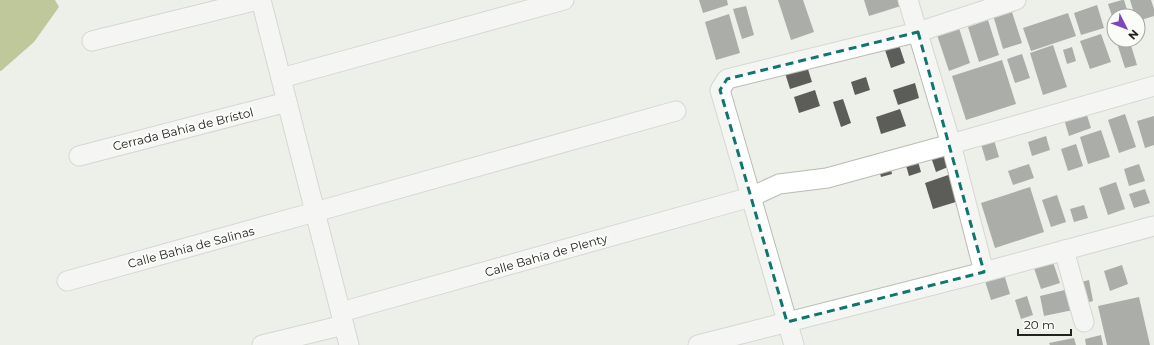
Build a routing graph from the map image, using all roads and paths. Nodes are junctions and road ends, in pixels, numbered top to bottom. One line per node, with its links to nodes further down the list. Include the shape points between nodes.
1 (258, 0): 7 (street)
2 (261, 0): 8 (street)
3 (564, 0): 8 (street)
4 (908, 0): 6 (street)
5 (1016, 0): 6 (street)
6 (918, 32): 12 (street); 14 (street, via 727,79 720,90)
7 (92, 41)
8 (281, 78): 10 (street)
9 (1154, 86): 12 (street, Calle Bahía de Plenty)
10 (287, 102): 13 (street, Cerrada Bahía de Brístol); 15 (street)
11 (676, 111): 15 (street, Calle Bahía de Salinas)
12 (951, 144): 14 (street, Calle Bahía de Plenty, via 827,178 779,184); 18 (street)
13 (79, 156)
14 (751, 197): 20 (street, Calle Bahía de Plenty); 21 (street)
15 (316, 212): 19 (street, Calle Bahía de Salinas); 20 (street)
16 (1154, 226): 17 (street)
17 (1064, 250): 18 (street); 22 (street)
18 (984, 272): 21 (street)
19 (66, 281)
20 (342, 319): 23 (street, Calle Bahía de Plenty); 24 (street)
21 (787, 322): 25 (street); 26 (street)
22 (1084, 322)
23 (262, 345)
24 (349, 345)
25 (698, 345)
26 (794, 345)

